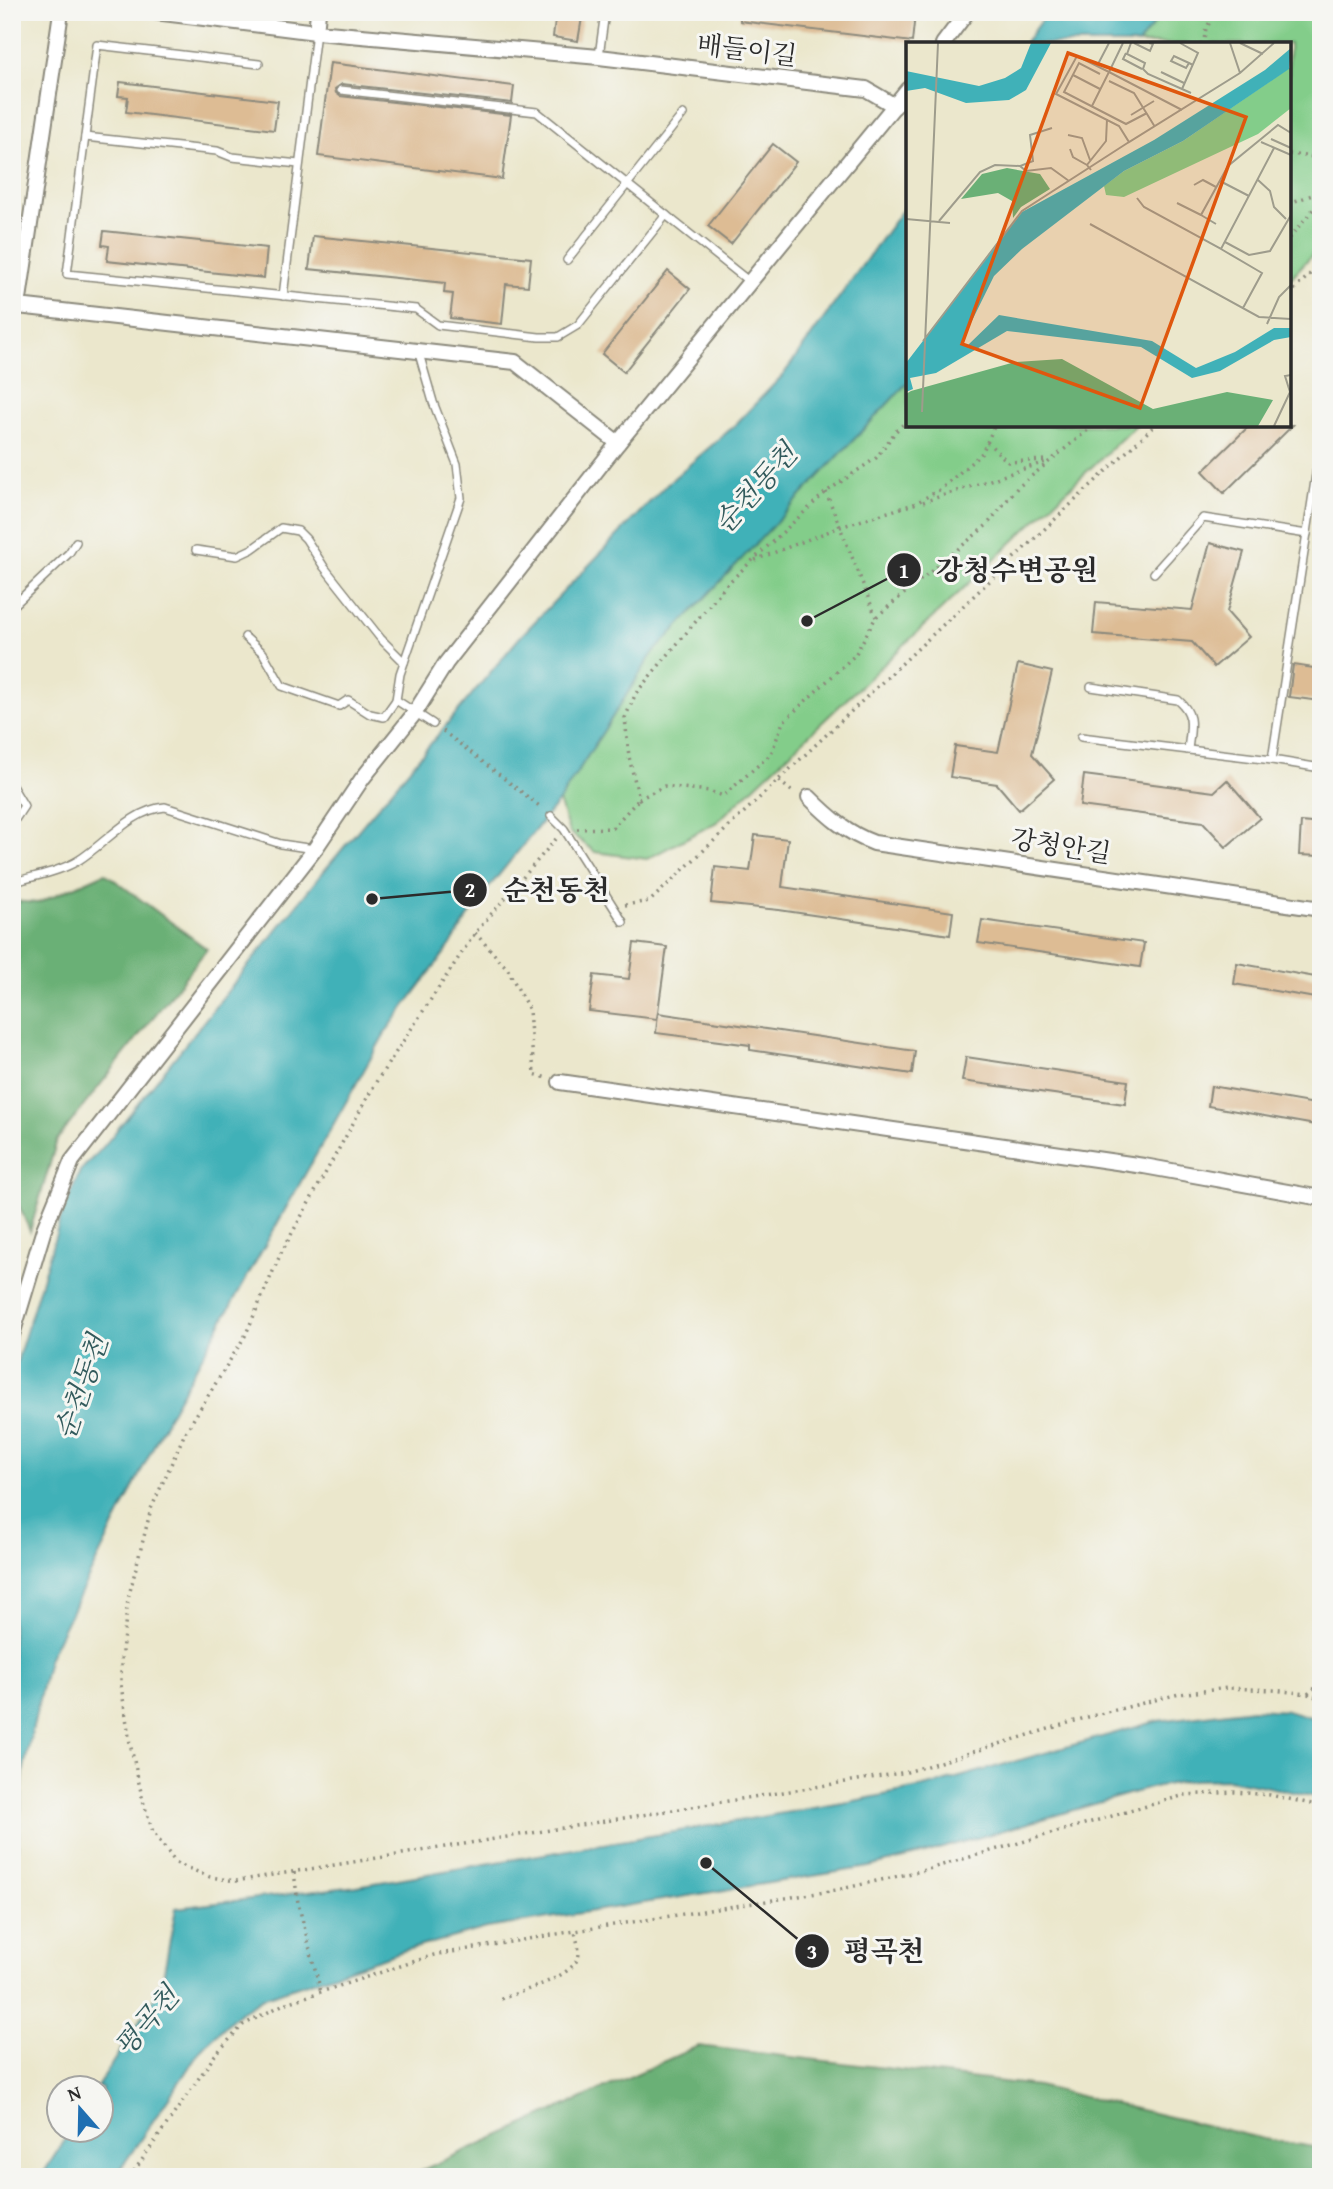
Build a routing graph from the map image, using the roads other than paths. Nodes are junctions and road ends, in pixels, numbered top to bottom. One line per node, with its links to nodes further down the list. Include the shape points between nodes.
1 (61, 12): 22 (street, via 18,306)
2 (155, 12): 6 (street, 배들이길)
3 (318, 12): 7 (street)
4 (605, 12): 9 (lane)
5 (967, 12): 8 (street)
6 (225, 16): 7 (street, 배들이길)
7 (316, 32): 9 (street, 배들이길); 16 (lane)
8 (944, 42)
9 (599, 57): 13 (street, 배들이길, via 866,89)
10 (259, 64): 15 (lane, via 97,45)
11 (341, 90): 17 (lane, via 537,111)
12 (906, 92): 13 (street)
13 (895, 106): 20 (street)
14 (683, 114): 17 (lane)
15 (85, 137): 16 (lane); 21 (lane, via 67,274)
16 (299, 164): 21 (lane)
17 (627, 184): 18 (lane); 19 (lane)
18 (666, 215): 20 (lane); 21 (lane, via 578,325 558,337 438,325 415,309)
19 (567, 260)
20 (751, 283): 24 (street)
21 (283, 296)
22 (418, 349): 24 (street, via 515,362); 32 (lane, via 457,464 461,498)
23 (1321, 442): 25 (lane)
24 (618, 443): 35 (street, via 446,663)
25 (1318, 484): 26 (lane)
26 (1307, 534): 29 (lane, via 1203,518); 39 (lane)
27 (76, 542): 30 (lane)
28 (196, 550): 32 (lane, via 237,555 281,528 298,531)
29 (1154, 573)
30 (12, 607)
31 (245, 637): 34 (lane, via 262,653 282,686 339,706 348,700 384,717)
32 (404, 662): 34 (lane)
33 (1091, 687): 38 (lane, via 1178,700 1187,708 1191,723)
34 (396, 700): 35 (lane)
35 (414, 714): 36 (lane); 45 (street)
36 (433, 724)
37 (1081, 737): 38 (lane)
38 (1188, 750): 39 (lane)
39 (1272, 760): 40 (lane)
40 (1321, 768)
41 (12, 786): 44 (lane, via 24,806)
42 (809, 797): 47 (street, 강청안길, via 835,823 874,843)
43 (551, 816): 48 (lane)
44 (12, 824)
45 (315, 849): 46 (lane, via 281,844 165,807 153,808 78,861); 51 (street, via 72,1161 44,1229)
46 (12, 883)
47 (1321, 908)
48 (623, 922)
49 (560, 1082): 50 (street, via 1144,1166)
50 (1321, 1198)
51 (12, 1335)

